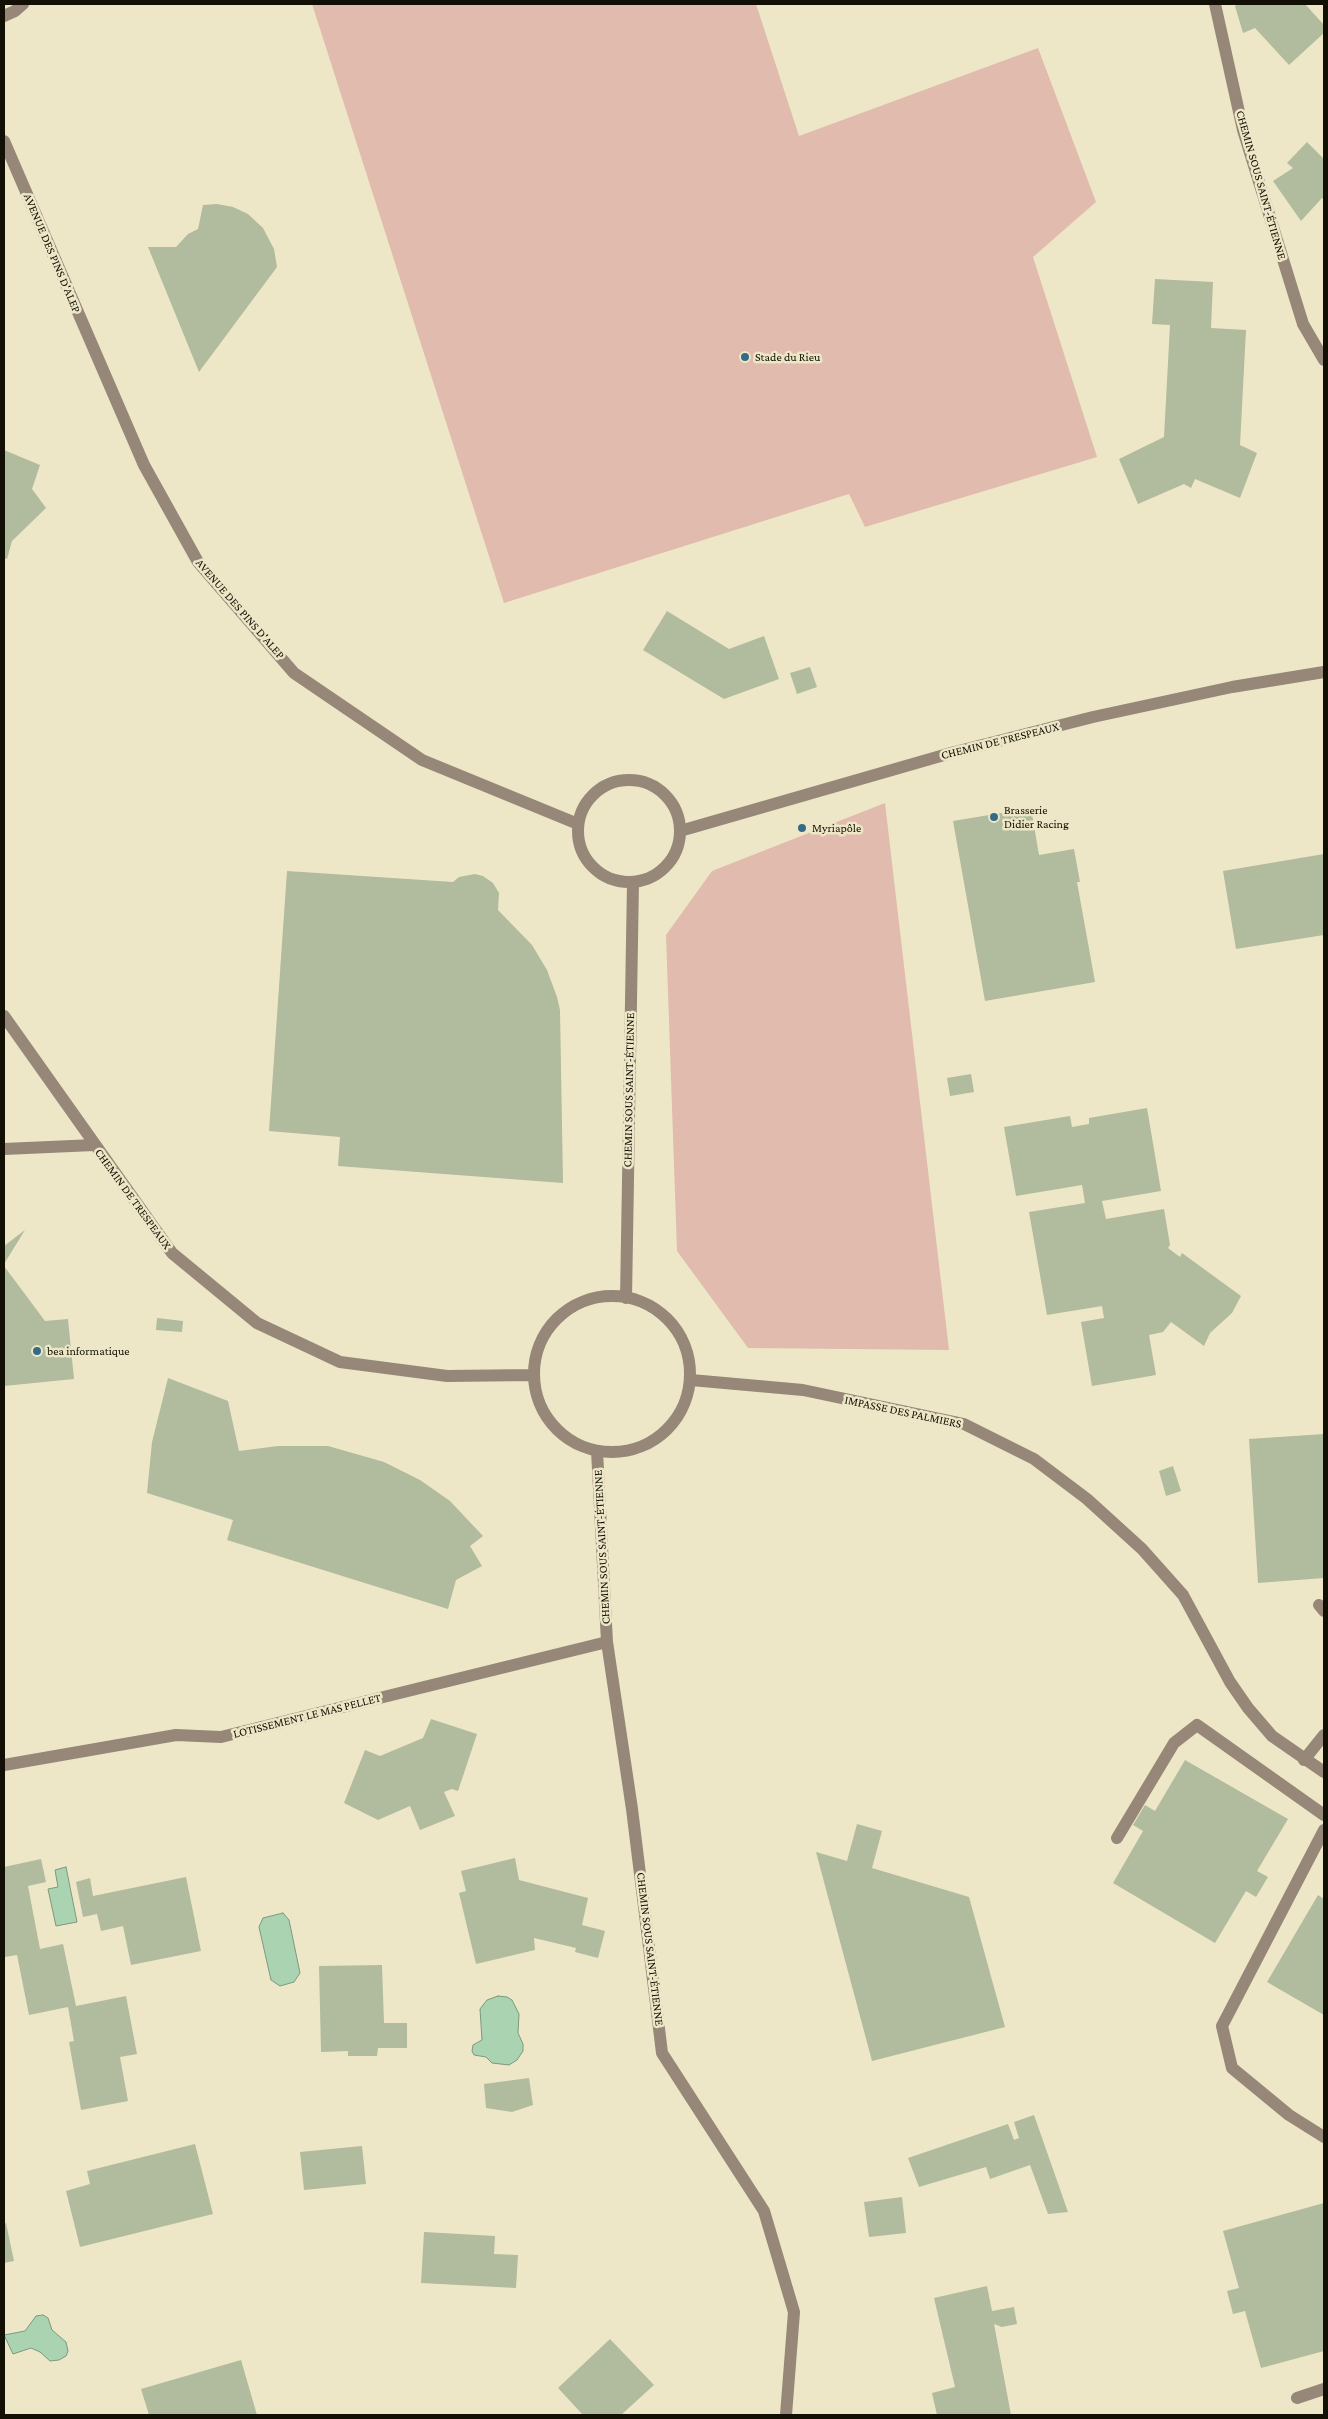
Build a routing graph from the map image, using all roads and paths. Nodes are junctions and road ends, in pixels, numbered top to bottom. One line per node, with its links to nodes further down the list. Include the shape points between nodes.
1 (23, 4): 3 (street)
2 (1215, 4): 5 (street, CHEMIN SOUS SAINT-ÉTIENNE, via 1249,148 1303,324)
3 (4, 16)
4 (4, 141): 7 (street, AVENUE DES PINS D'ALEP, via 144,465 198,562 294,672 422,760)
5 (1324, 360)
6 (1324, 672): 8 (street, CHEMIN DE TRESPEAUX, via 1232,687 1074,722 952,753)
7 (578, 824): 8 (street, via 583,808 593,794 607,784 641,781 657,788 669,799 677,814); 9 (street, via 583,854 592,866 618,881)
8 (680, 831): 9 (street, via 678,846 661,871 648,879)
9 (632, 882): 13 (street, CHEMIN SOUS SAINT-ÉTIENNE)
10 (4, 1016): 11 (street, CHEMIN DE TRESPEAUX)
11 (94, 1145): 12 (street); 14 (street, CHEMIN DE TRESPEAUX, via 172,1253 256,1323 340,1362 447,1376)
12 (4, 1149)
13 (626, 1298): 14 (street, via 599,1297 573,1307 552,1324 538,1348); 15 (street, via 648,1305 667,1318 681,1336 689,1358)
14 (534, 1375): 16 (street, via 539,1401 552,1424 572,1442)
15 (691, 1380): 16 (street, via 684,1406 670,1428 648,1444 623,1452); 19 (street, IMPASSE DES PALMIERS, via 803,1390 964,1424 1034,1459 1087,1499 1148,1556 1183,1595 1230,1682 1248,1708 1272,1736)
16 (597, 1451): 17 (street, CHEMIN SOUS SAINT-ÉTIENNE)
17 (607, 1642): 20 (street, LOTISSEMENT LE MAS PELLET, via 222,1737 176,1735); 29 (street, CHEMIN SOUS SAINT-ÉTIENNE, via 632,1809 662,2054 764,2211 794,2312)
18 (1324, 1735): 19 (street)
19 (1304, 1760): 21 (street, IMPASSE DES PALMIERS)
20 (4, 1765)
21 (1324, 1772)
22 (1324, 1815): 24 (street, via 1197,1725 1174,1743)
23 (1324, 1830): 25 (street)
24 (1117, 1838)
25 (1319, 1852): 26 (street, via 1222,2026 1232,2068 1289,2115)
26 (1324, 2137)
27 (1324, 2389): 28 (street)
28 (1297, 2398)
29 (786, 2415)

